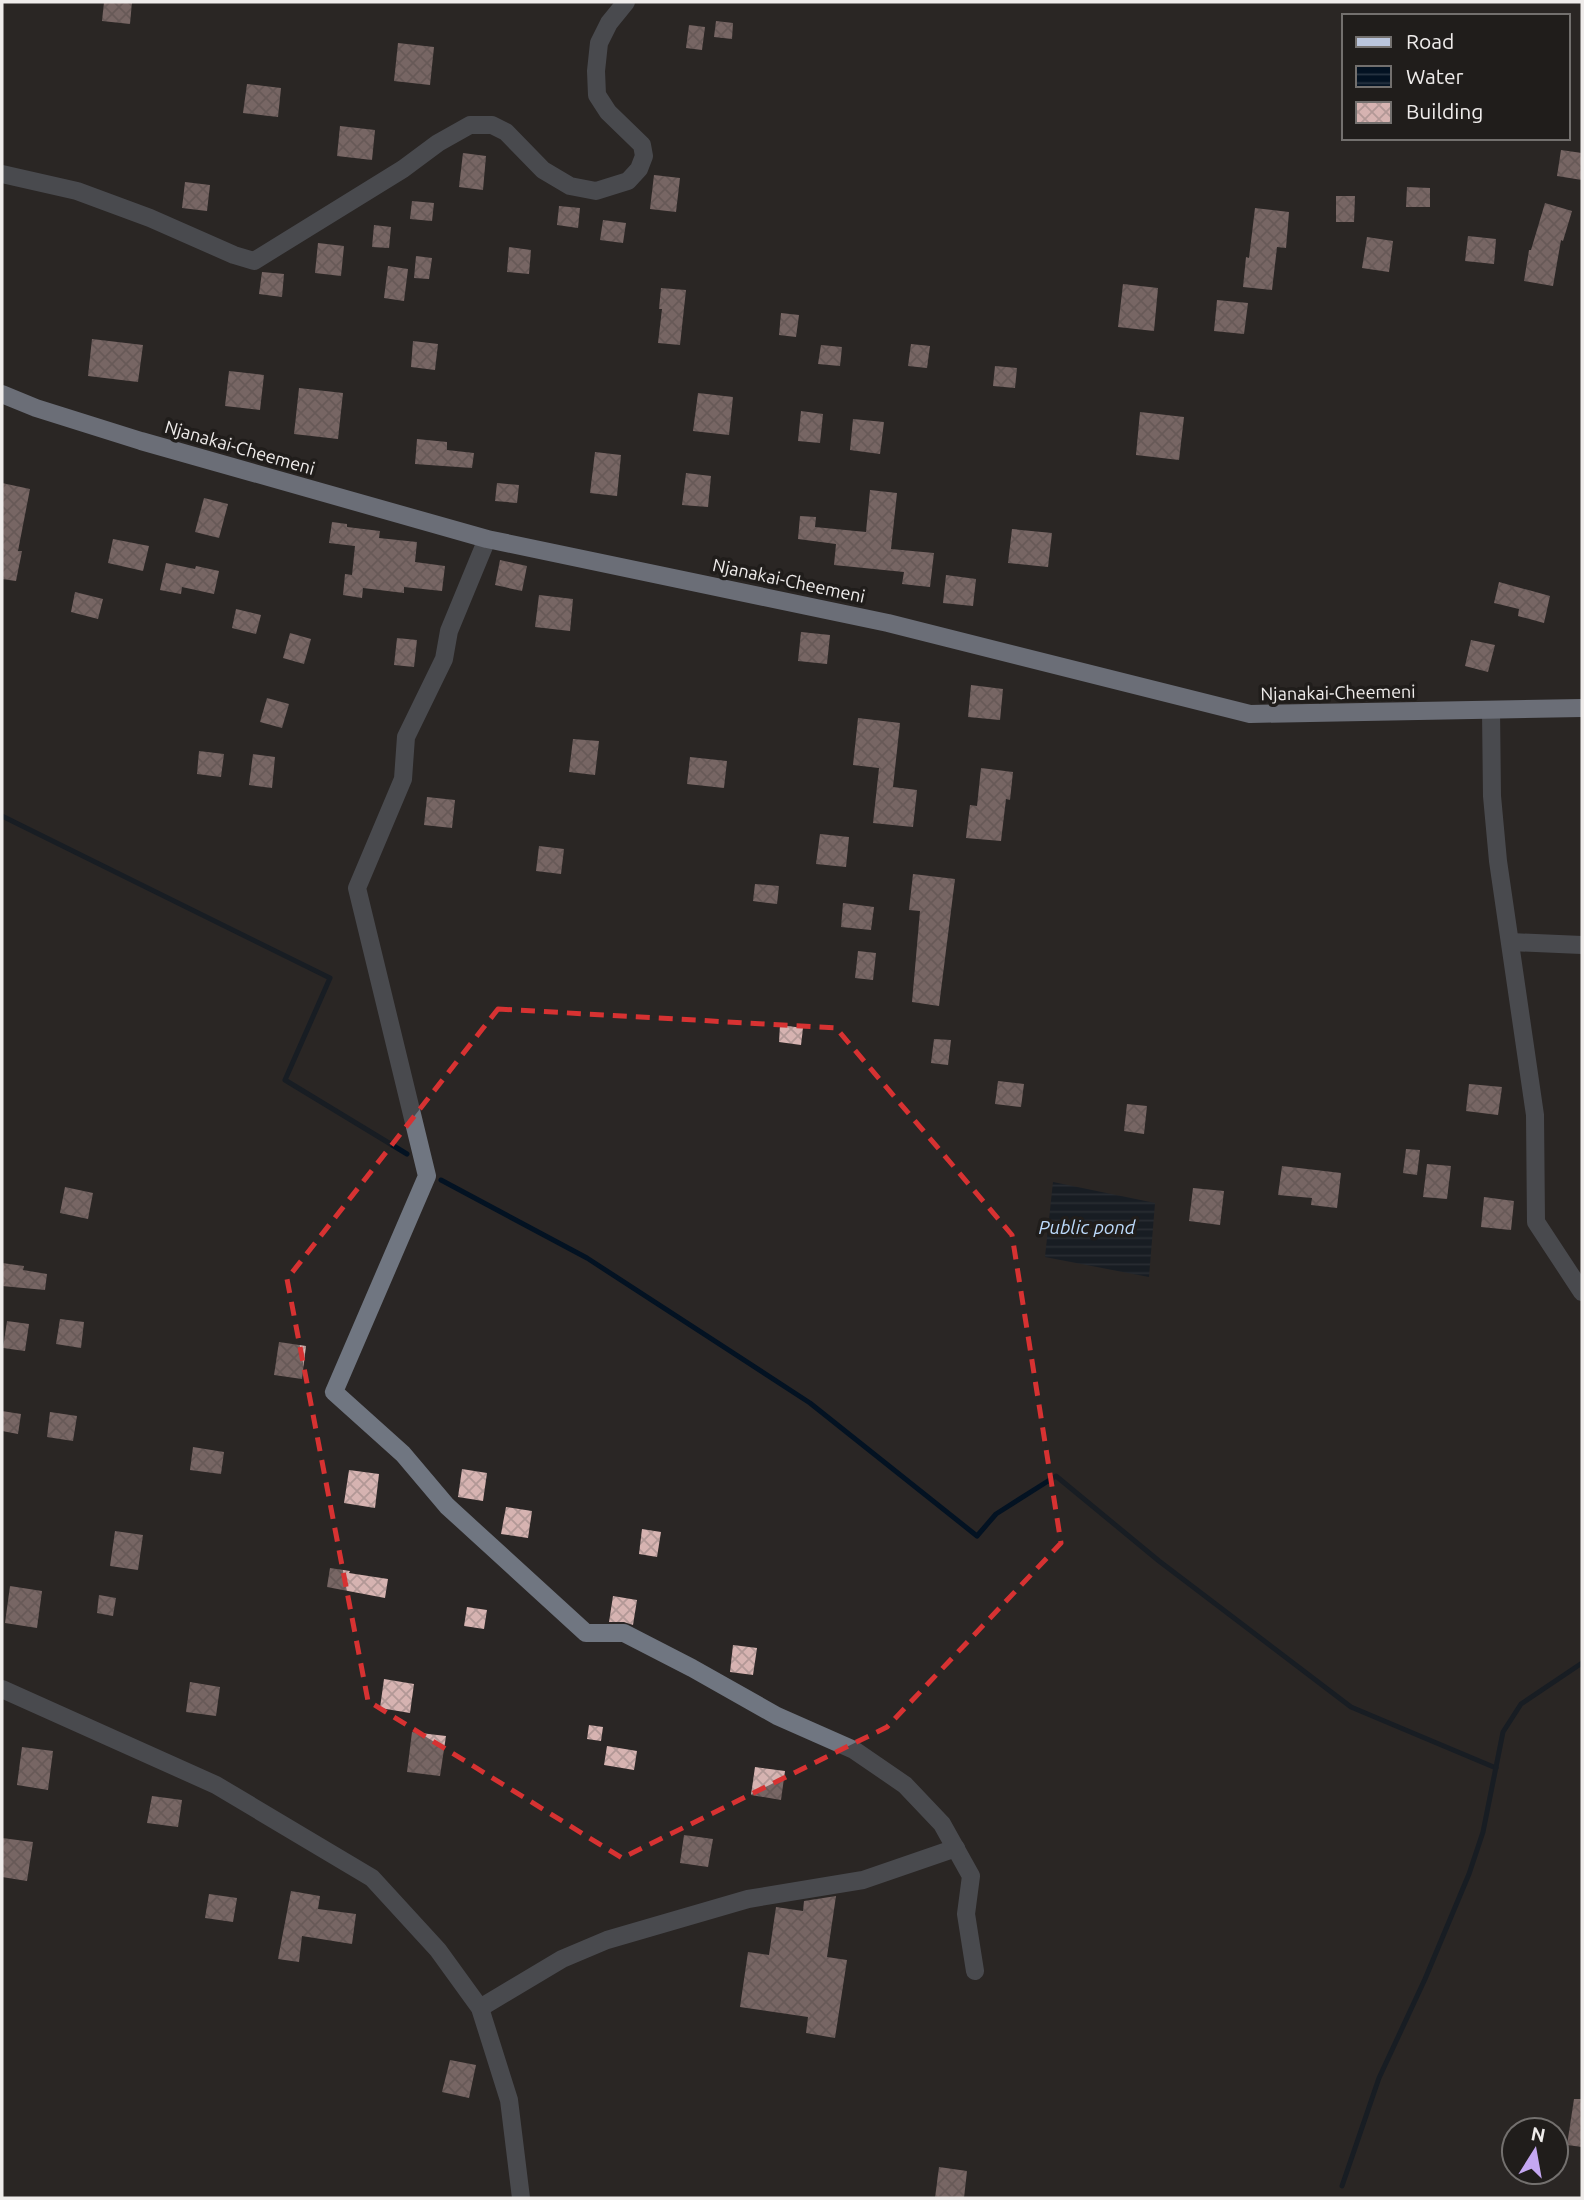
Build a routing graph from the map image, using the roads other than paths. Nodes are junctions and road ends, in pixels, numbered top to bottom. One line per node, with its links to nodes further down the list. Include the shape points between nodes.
1 (626, 2): 2 (street, via 599,43 597,95 642,145 645,156 628,181 596,191 570,186 543,170 506,132 492,125 470,125 254,261 77,191)
2 (2, 174)
3 (2, 394): 4 (main road, Njanakai-Cheemeni, via 141,440)
4 (487, 539): 6 (main road, Njanakai-Cheemeni, via 888,623 1250,714); 11 (street, via 449,631 444,659 406,737 403,779 357,888 428,1176 334,1391 403,1454 447,1506 586,1633 624,1633 777,1716 854,1750 905,1785 942,1824)
5 (1582, 708): 6 (main road, Njanakai-Cheemeni)
6 (1491, 710): 7 (street, via 1492,796)
7 (1511, 942): 8 (street); 9 (street, via 1535,1115 1536,1222)
8 (1582, 944)
9 (1582, 1292)
10 (2, 1689): 13 (street, via 216,1785 372,1878 438,1950)
11 (956, 1848): 12 (street, via 971,1876 966,1914); 13 (street, via 863,1880 748,1899 607,1940 562,1959)
12 (975, 1971)
13 (480, 2008): 14 (street, via 509,2100)
14 (521, 2198)

